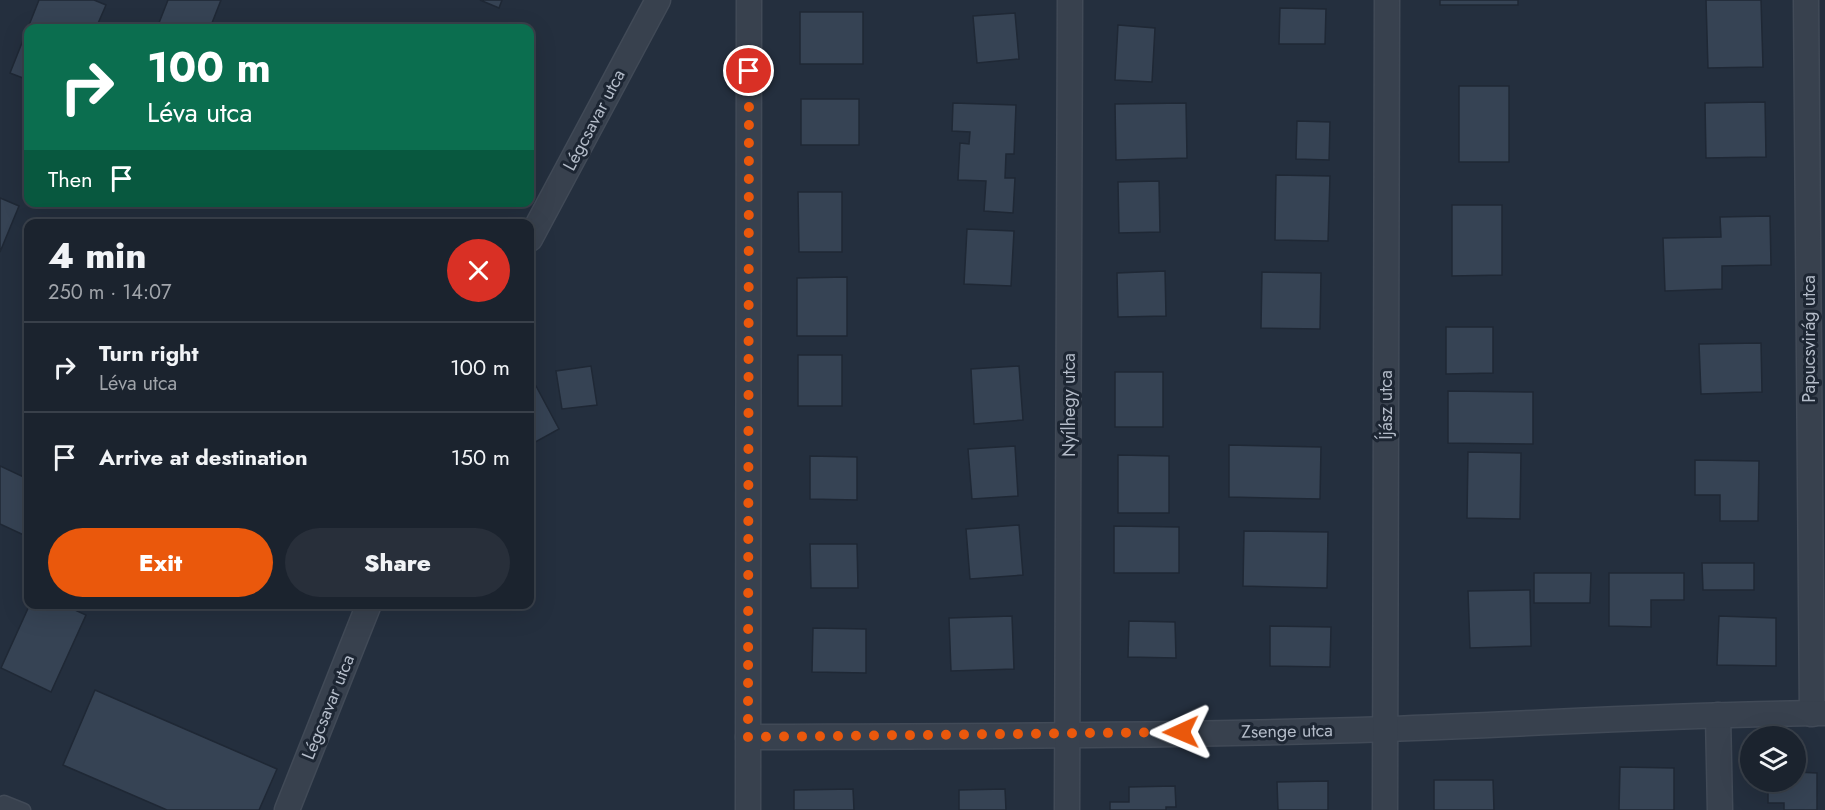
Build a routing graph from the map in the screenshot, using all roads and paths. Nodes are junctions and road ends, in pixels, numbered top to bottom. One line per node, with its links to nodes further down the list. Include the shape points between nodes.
1 (658, 0): 6 (street, Légcsavar utca)
2 (749, 0): 12 (street)
3 (1070, 0): 11 (street, Nyílhegy utca)
4 (1387, 0): 10 (street, Íjász utca)
5 (1806, 0): 8 (street, Papucsvirág utca)
6 (534, 232)
7 (367, 609): 15 (street, Légcsavar utca)
8 (1818, 713): 9 (street, Zsenge utca)
9 (1718, 715): 10 (street, Zsenge utca); 19 (street)
10 (1385, 729): 11 (street, Zsenge utca); 18 (street, Íjász utca)
11 (1067, 735): 12 (street, Zsenge utca); 17 (street, Nyílhegy utca)
12 (748, 737): 16 (street)
13 (0, 810): 14 (lane, via 4,802)
14 (24, 810)
15 (287, 810)
16 (748, 810)
17 (1067, 810)
18 (1385, 810)
19 (1720, 810)

